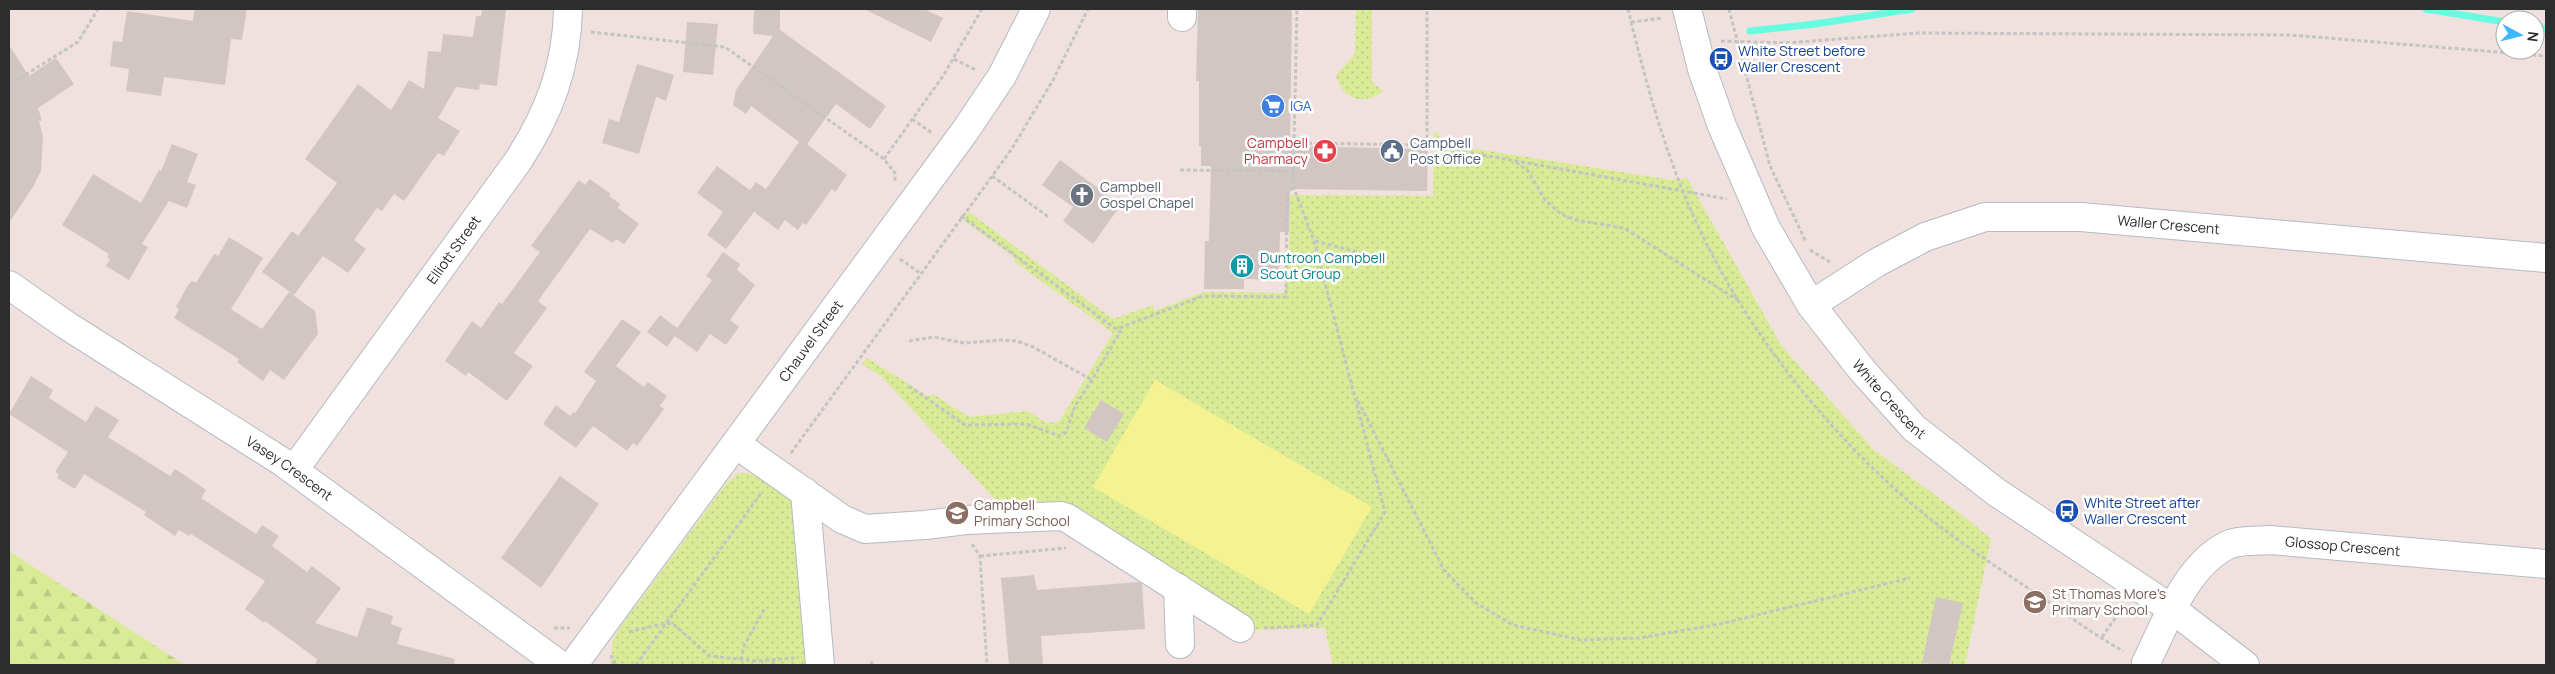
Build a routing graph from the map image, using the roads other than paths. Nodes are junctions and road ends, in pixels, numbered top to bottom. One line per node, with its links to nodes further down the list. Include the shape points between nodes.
1 (1036, 9): 7 (street, Chauvel Street, via 989,95)
2 (1687, 10): 6 (street, White Crescent, via 1722,126 1754,203)
3 (568, 19): 8 (street, Elliott Street, via 556,87 546,115 530,143)
4 (2546, 258): 6 (street, Waller Crescent, via 2081,217 1985,217 1925,237)
5 (9, 285): 8 (street, Vasey Crescent, via 66,325)
6 (1811, 305): 12 (street, White Crescent, via 1862,370 1914,428 1996,492)
7 (736, 444): 9 (street); 18 (street, Chauvel Street)
8 (294, 470): 17 (street, Vasey Crescent)
9 (805, 492): 11 (street, via 849,524 872,530 966,520 1061,516); 15 (street)
10 (2546, 564): 12 (street, Glossop Crescent, via 2270,540 2229,544 2199,566)
11 (1178, 588): 13 (street); 14 (street)
12 (2172, 609): 16 (street, Glossop Crescent); 19 (street, White Crescent)
13 (1240, 628)
14 (1180, 644)
15 (809, 662)
16 (2146, 663)
17 (560, 665)
18 (573, 665)
19 (2245, 665)

